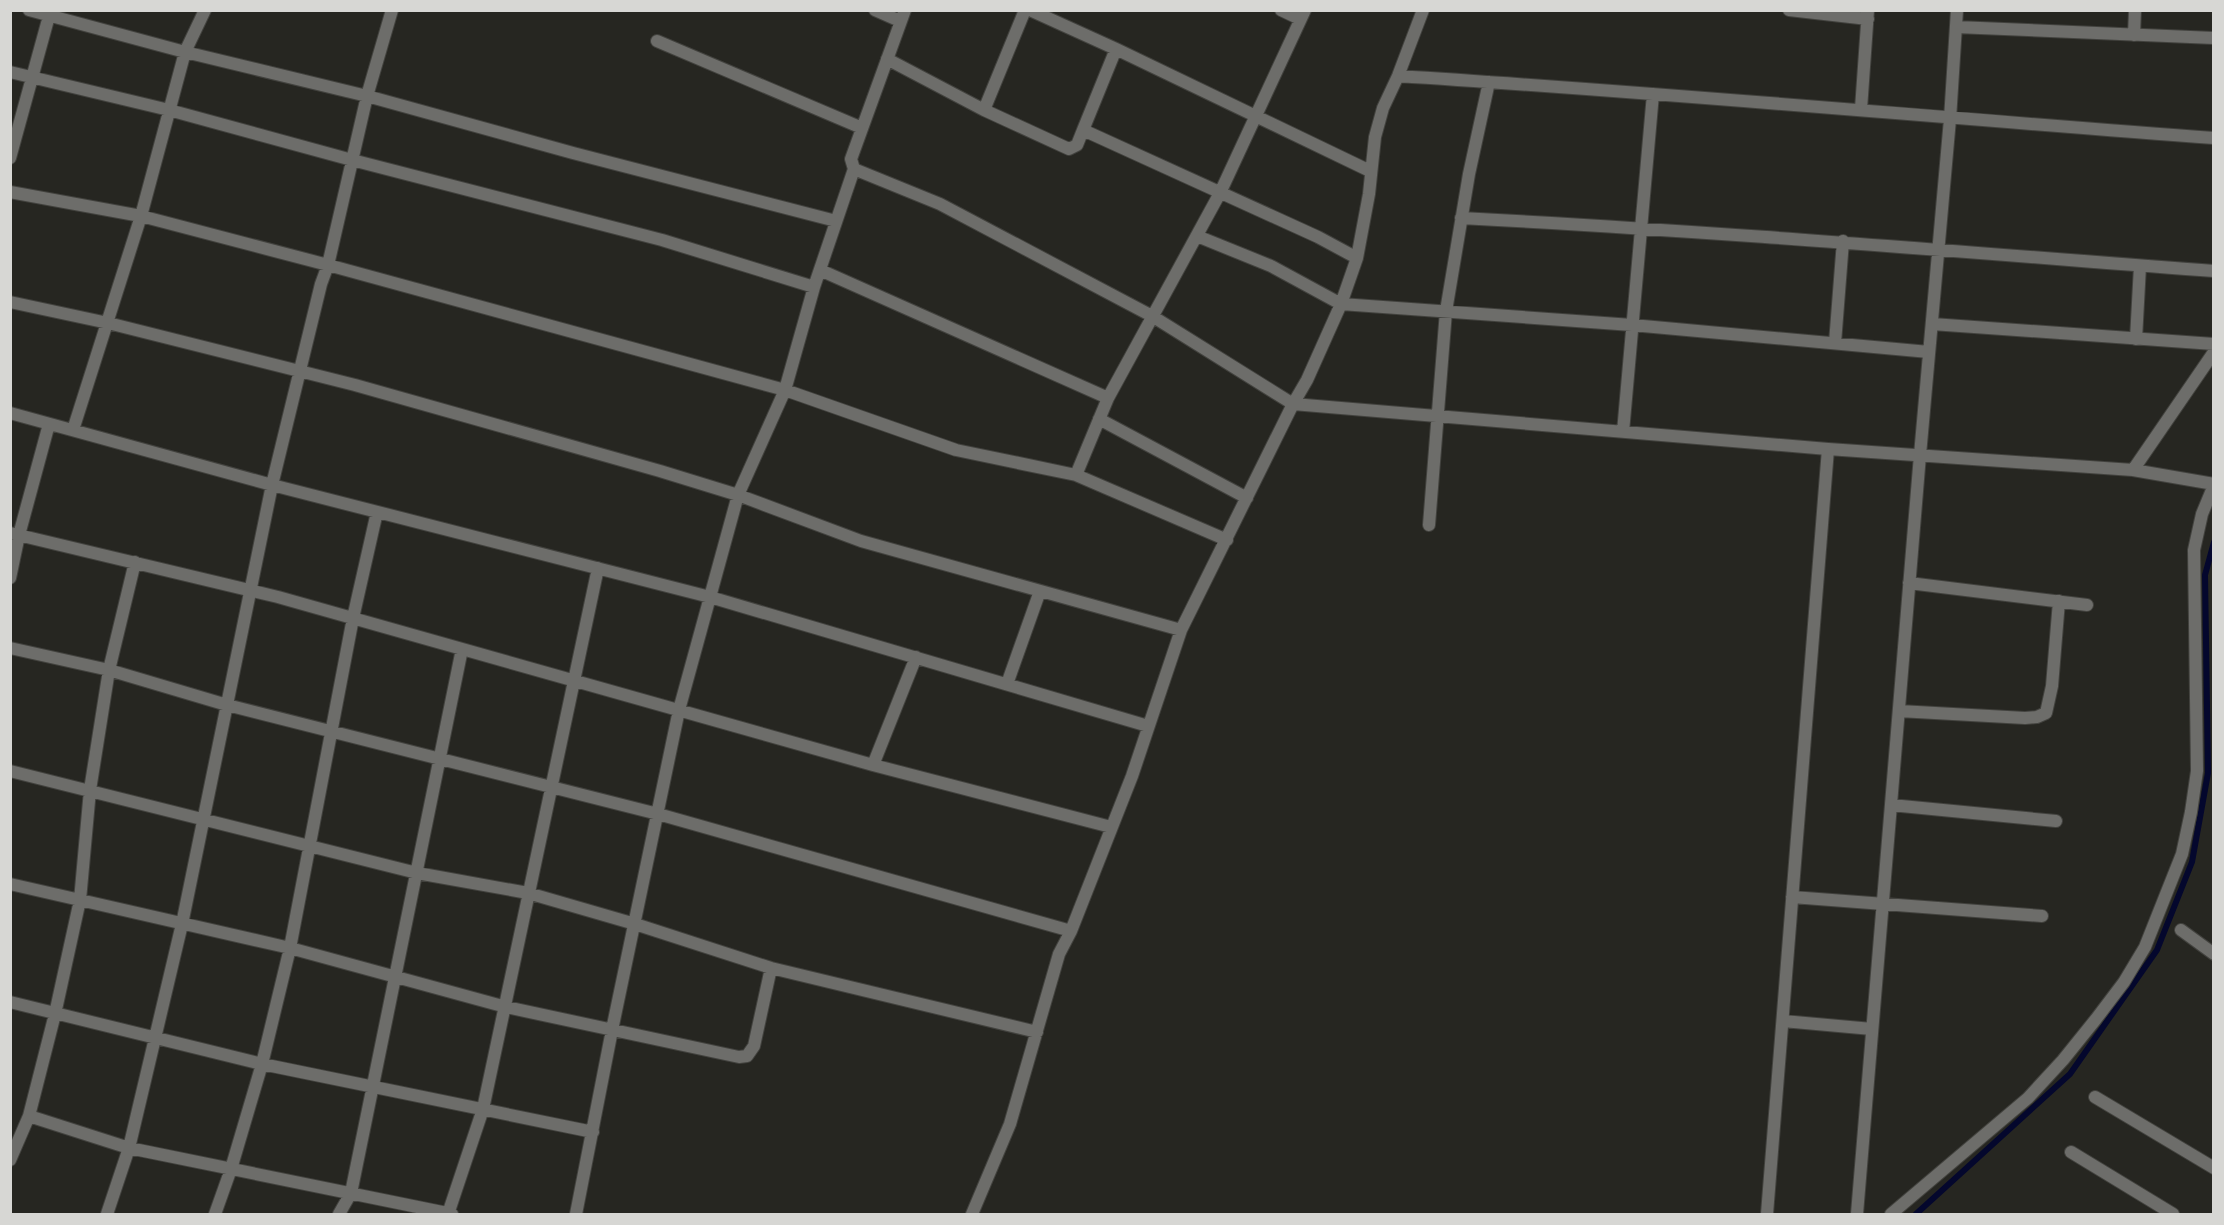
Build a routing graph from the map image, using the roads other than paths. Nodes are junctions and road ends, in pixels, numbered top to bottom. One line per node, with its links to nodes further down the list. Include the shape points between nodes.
1 (29, 10): 14 (street)
2 (205, 10): 21 (street)
3 (392, 10): 28 (street)
4 (875, 10): 15 (street)
5 (1025, 10): 31 (street)
6 (1030, 10): 20 (street)
7 (1281, 10): 12 (street)
8 (1423, 10): 24 (street)
9 (1789, 10): 13 (street)
10 (1957, 10): 16 (street)
11 (2135, 10): 17 (street)
12 (1302, 15): 32 (street)
13 (1868, 15): 29 (street)
14 (49, 16): 21 (street); 25 (street)
15 (903, 16): 22 (street)
16 (1956, 27): 17 (street); 33 (street)
17 (2133, 35): 18 (street)
18 (2214, 38)
19 (657, 41): 34 (street)
20 (1116, 49): 32 (street); 35 (street)
21 (185, 52): 28 (street); 30 (street)
22 (887, 59): 31 (street); 34 (street)
23 (10, 72): 25 (street)
24 (1398, 76): 26 (street); 40 (street, via 1383,108)
25 (31, 77): 30 (street); 37 (street)
26 (1489, 82): 27 (street); 44 (street)
27 (1653, 94): 29 (street); 46 (street)
28 (368, 96): 38 (street); 45 (street)
29 (1861, 109): 33 (street)
30 (169, 110): 38 (street); 43 (street)
31 (984, 110): 35 (street, via 1069,149 1077,145)
32 (1256, 116): 40 (street); 42 (street)
33 (1950, 119): 36 (street); 49 (street)
34 (862, 128): 39 (street, via 851,159)
35 (1083, 130): 42 (street)
36 (2214, 138)
37 (10, 158)
38 (352, 160): 51 (street); 55 (street, via 662,240)
39 (854, 169): 45 (street); 59 (street, via 940,204)
40 (1370, 171): 50 (street)
41 (10, 192): 43 (street)
42 (1220, 193): 47 (street); 50 (street)
43 (141, 216): 51 (street); 60 (street)
44 (1461, 218): 46 (street); 58 (street)
45 (836, 221): 53 (street)
46 (1641, 227): 48 (street); 62 (street)
47 (1197, 236): 57 (street, via 1271,266); 59 (street)
48 (1843, 241): 49 (street); 64 (street)
49 (1938, 249): 52 (street); 61 (street)
50 (1357, 258): 57 (street)
51 (328, 265): 68 (street); 69 (street)
52 (2140, 266): 54 (street); 63 (street)
53 (820, 270): 55 (street); 70 (street)
54 (2214, 271)
55 (814, 287): 69 (street)
56 (10, 302): 60 (street)
57 (1341, 304): 58 (street); 71 (street)
58 (1446, 311): 62 (street); 73 (street)
59 (1152, 316): 70 (street); 71 (street)
60 (108, 323): 68 (street); 76 (street)
61 (1932, 324): 63 (street); 66 (street)
62 (1632, 325): 64 (street); 77 (street)
63 (2136, 339): 65 (street)
64 (1835, 343): 66 (street)
65 (2214, 344)
66 (1929, 352): 79 (street)
67 (2214, 352): 80 (street)
68 (299, 372): 82 (street); 84 (street)
69 (785, 390): 81 (street, via 956,450); 84 (street)
70 (1108, 398): 74 (street)
71 (1293, 404): 73 (street); 85 (street)
72 (10, 413): 75 (street)
73 (1438, 417): 77 (street); 87 (street)
74 (1099, 419): 81 (street); 85 (street)
75 (49, 424): 76 (street); 88 (street)
76 (73, 430): 82 (street)
77 (1623, 432): 78 (street)
78 (1828, 449): 79 (street); 126 (street)
79 (1920, 455): 80 (street); 93 (street)
80 (2133, 470): 83 (street)
81 (1076, 475): 89 (street)
82 (272, 484): 86 (street); 94 (street)
83 (2214, 485): 166 (street, via 2194,550 2197,771 2191,812 2182,854 2145,947 2096,1019 2028,1098)
84 (738, 495): 95 (street, via 861,541); 96 (street)
85 (1247, 498): 89 (street)
86 (377, 512): 91 (street); 99 (street)
87 (1429, 525)
88 (15, 534): 90 (street); 92 (street)
89 (1227, 540): 100 (street)
90 (135, 562): 94 (street); 104 (street)
91 (598, 568): 96 (street); 105 (street)
92 (10, 578)
93 (1910, 583): 97 (street); 109 (street)
94 (250, 590): 99 (street); 107 (street)
95 (1040, 591): 100 (street); 106 (street)
96 (710, 597): 103 (street); 108 (street)
97 (2059, 601): 98 (street); 109 (street, via 2046,713 2025,718)
98 (2086, 605)
99 (353, 618): 102 (street); 111 (street)
100 (1181, 630): 110 (street)
101 (10, 648): 104 (street)
102 (462, 649): 105 (street); 112 (street)
103 (916, 657): 106 (street); 113 (street)
104 (109, 670): 107 (street); 116 (street)
105 (574, 681): 108 (street); 115 (street)
106 (1007, 684): 110 (street)
107 (227, 705): 111 (street); 119 (street)
108 (679, 710): 113 (street); 118 (street)
109 (1899, 711): 117 (street)
110 (1148, 726): 121 (street)
111 (331, 731): 112 (street); 122 (street)
112 (440, 759): 115 (street); 123 (street)
113 (873, 765): 121 (street)
114 (10, 771): 116 (street)
115 (551, 787): 118 (street); 125 (street)
116 (90, 790): 119 (street); 127 (street)
117 (1891, 805): 120 (street); 128 (street)
118 (658, 814): 131 (street); 133 (street)
119 (203, 819): 122 (street); 130 (street)
120 (2056, 821)
121 (1111, 827): 133 (street)
122 (309, 846): 123 (street); 134 (street)
123 (417, 873): 125 (street); 137 (street)
124 (10, 884): 127 (street)
125 (528, 893): 131 (street); 139 (street)
126 (1792, 897): 128 (street); 141 (street)
127 (80, 900): 130 (street); 140 (street)
128 (1883, 904): 129 (street); 142 (street)
129 (2042, 916)
130 (182, 924): 134 (street); 145 (street)
131 (635, 924): 136 (street); 143 (street)
132 (2181, 930): 135 (street)
133 (1071, 931): 144 (street, via 1059,954)
134 (290, 948): 137 (street); 146 (street)
135 (2214, 954)
136 (771, 968): 143 (street, via 754,1046 747,1056); 144 (street)
137 (396, 976): 139 (street); 147 (street)
138 (10, 1002): 140 (street)
139 (506, 1006): 143 (street); 149 (street)
140 (55, 1014): 145 (street); 150 (street)
141 (1783, 1021): 142 (street); 164 (street)
142 (1872, 1029): 165 (street)
143 (612, 1030): 151 (street)
144 (1037, 1032): 163 (street, via 1010,1124)
145 (156, 1037): 146 (street); 152 (street)
146 (262, 1064): 147 (street); 156 (street)
147 (373, 1086): 149 (street); 157 (street)
148 (2095, 1097): 155 (street)
149 (483, 1109): 151 (street); 158 (street)
150 (29, 1116): 152 (street); 154 (street)
151 (593, 1132): 162 (street)
152 (129, 1148): 156 (street); 159 (street)
153 (2071, 1152): 167 (street)
154 (10, 1160)
155 (2214, 1168)
156 (231, 1169): 157 (street); 160 (street)
157 (351, 1192): 158 (street); 161 (street)
158 (450, 1214)
159 (107, 1215)
160 (214, 1215)
161 (339, 1215)
162 (576, 1215)
163 (972, 1215)
164 (1767, 1215)
165 (1857, 1215)
166 (1891, 1215)
167 (2173, 1215)

